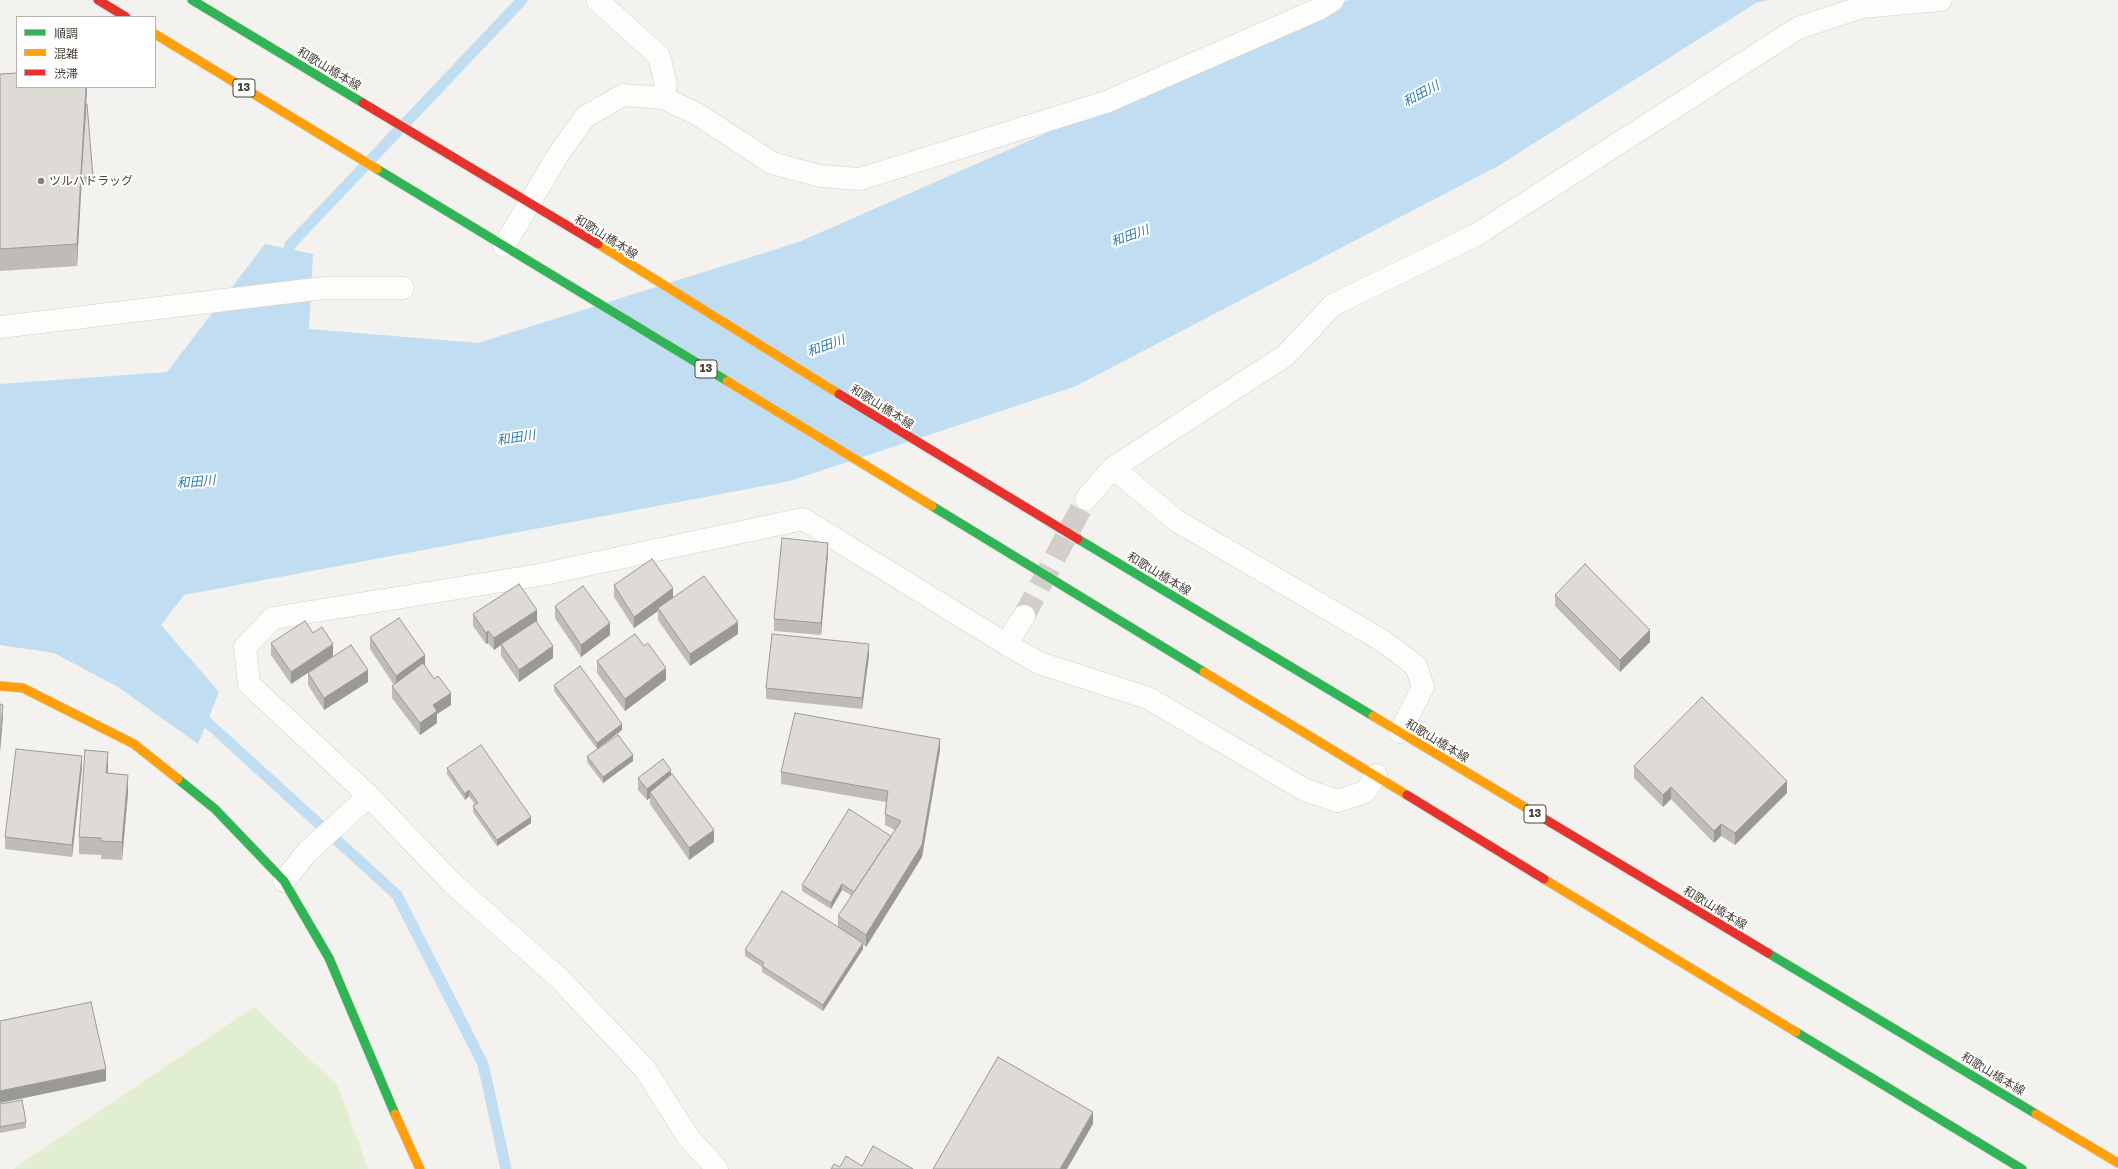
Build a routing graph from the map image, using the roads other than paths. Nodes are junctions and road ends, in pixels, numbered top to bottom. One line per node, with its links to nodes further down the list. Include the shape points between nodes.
1 (98, 0): 6 (main road)
2 (192, 0): 9 (main road, 和歌山橋本線 / 13)
3 (597, 0): 8 (street, via 659,56 666,85)
4 (1333, 0): 8 (street, via 1319,9 1106,102 860,179 820,176 772,163 697,114)
5 (1941, 0): 13 (street, via 1862,7 1798,28 1476,235 1333,305 1286,355)
6 (124, 16)
7 (156, 35): 10 (main road, 13)
8 (663, 98): 9 (street, via 623,96 585,117 558,155)
9 (531, 203): 10 (street); 18 (main road, 和歌山橋本線 / 13, via 952,464)
10 (510, 250): 19 (main road, 13)
11 (403, 288): 12 (street, via 324,288)
12 (0, 327)
13 (1113, 468): 14 (street); 18 (street, via 1177,521 1382,641 1416,666 1423,687)
14 (1086, 499)
15 (1024, 616): 16 (street)
16 (1006, 644): 19 (street, via 1039,663 1148,698 1305,790 1338,801 1364,792); 20 (street, via 803,519 538,575 273,618 245,647 249,684)
17 (0, 686): 21 (main road, via 23,688 134,744 215,809)
18 (1400, 732): 22 (main road, 和歌山橋本線 / 13)
19 (1376, 775): 25 (main road, 13)
20 (369, 796): 21 (street, via 307,852); 24 (street, via 452,883 559,978 645,1069 688,1137)
21 (284, 881): 23 (main road, via 329,958)
22 (2118, 1163)
23 (420, 1169)
24 (717, 1169)
25 (2022, 1169)

